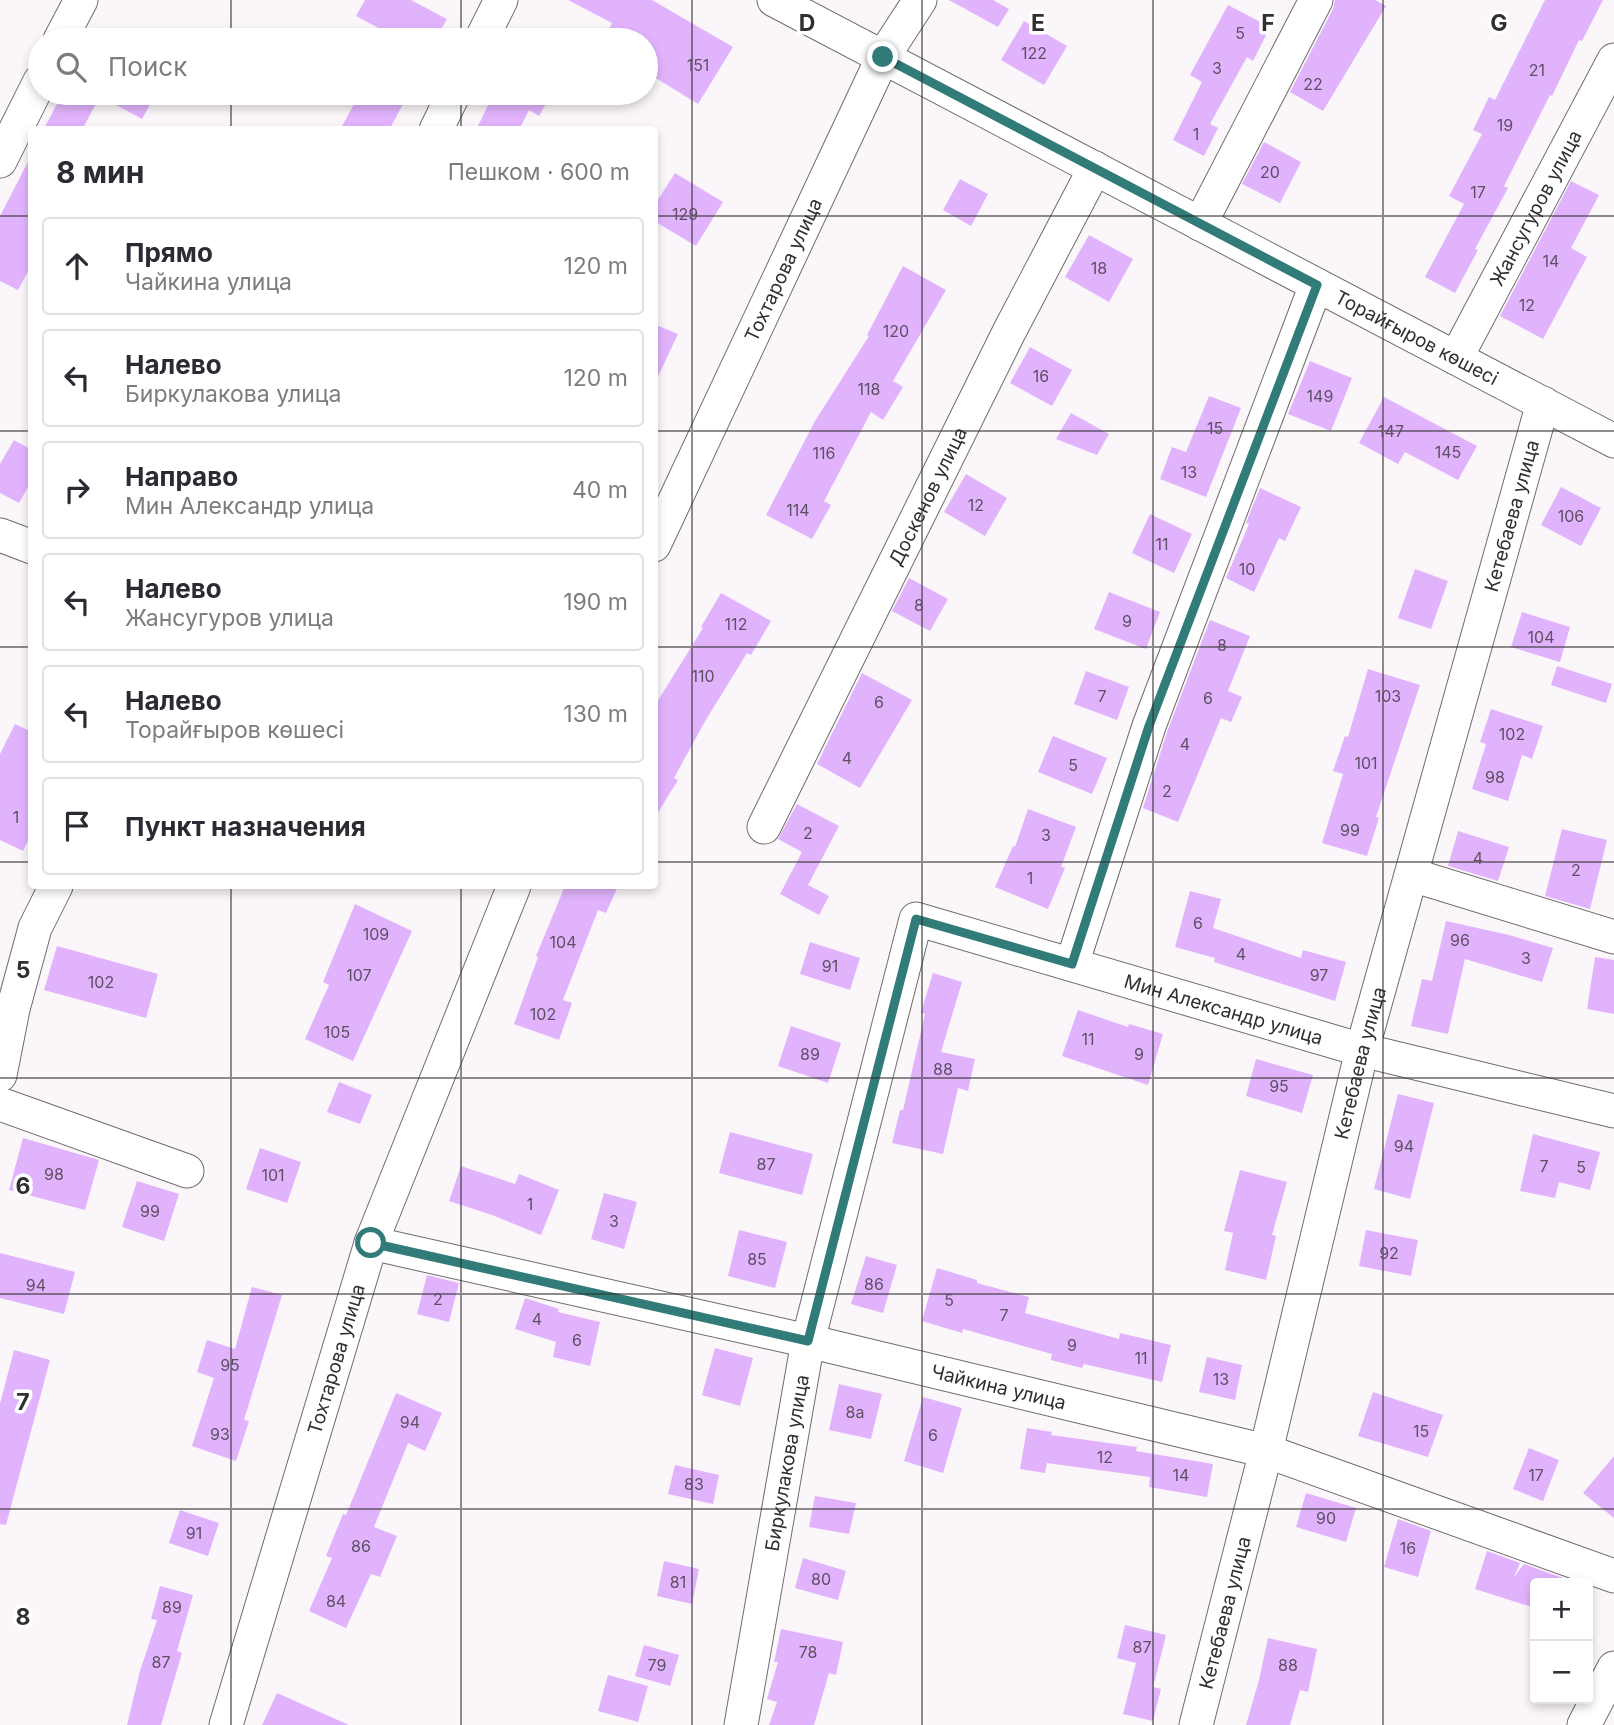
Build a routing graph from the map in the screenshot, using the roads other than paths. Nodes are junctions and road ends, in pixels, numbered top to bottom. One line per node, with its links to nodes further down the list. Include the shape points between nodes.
1 (81, 0): 6 (street)
2 (501, 0): 7 (street)
3 (774, 0): 8 (street, Торайғыров көшесі)
4 (920, 0): 8 (street, Тохтарова улица)
5 (1316, 0): 15 (street)
6 (66, 28)
7 (487, 28)
8 (883, 57): 14 (street, Торайғыров көшесі); 21 (street, Тохтарова улица)
9 (1614, 60): 17 (street, Жансугуров улица)
10 (28, 104): 13 (street)
11 (448, 105): 12 (street)
12 (438, 126)
13 (0, 161)
14 (1095, 168): 15 (street, Торайғыров көшесі); 23 (street, Доскенов улица)
15 (1200, 223): 16 (street, Торайғыров көшесі)
16 (1317, 285): 17 (street, Торайғыров көшесі); 29 (street, via 1149,726)
17 (1456, 358): 18 (street, Торайғыров көшесі)
18 (1543, 403): 19 (street, Торайғыров көшесі); 24 (street, Кетебаева улица)
19 (1614, 440)
20 (0, 535): 22 (street)
21 (658, 536)
22 (28, 546)
23 (764, 827)
24 (1412, 876): 28 (street); 30 (street, Кетебаева улица)
25 (54, 889): 31 (street, via 35,928)
26 (513, 889): 35 (street, Тохтарова улица)
27 (916, 919): 29 (street, Мин Александр улица); 36 (street, Биркулакова улица)
28 (1614, 937)
29 (1072, 964): 30 (street, Мин Александр улица)
30 (1362, 1050): 33 (street, Мин Александр улица); 37 (street, Кетебаева улица)
31 (0, 1075)
32 (0, 1104): 34 (street)
33 (1614, 1111)
34 (187, 1171)
35 (371, 1243): 36 (street, Чайкина улица); 40 (street, Тохтарова улица)
36 (808, 1341): 37 (street, Чайкина улица); 41 (street, Биркулакова улица)
37 (1266, 1451): 38 (street, Чайкина улица); 42 (street, Кетебаева улица)
38 (1614, 1576)
39 (1614, 1668): 43 (street)
40 (226, 1725)
41 (741, 1725)
42 (1196, 1725)
43 (1584, 1725)

